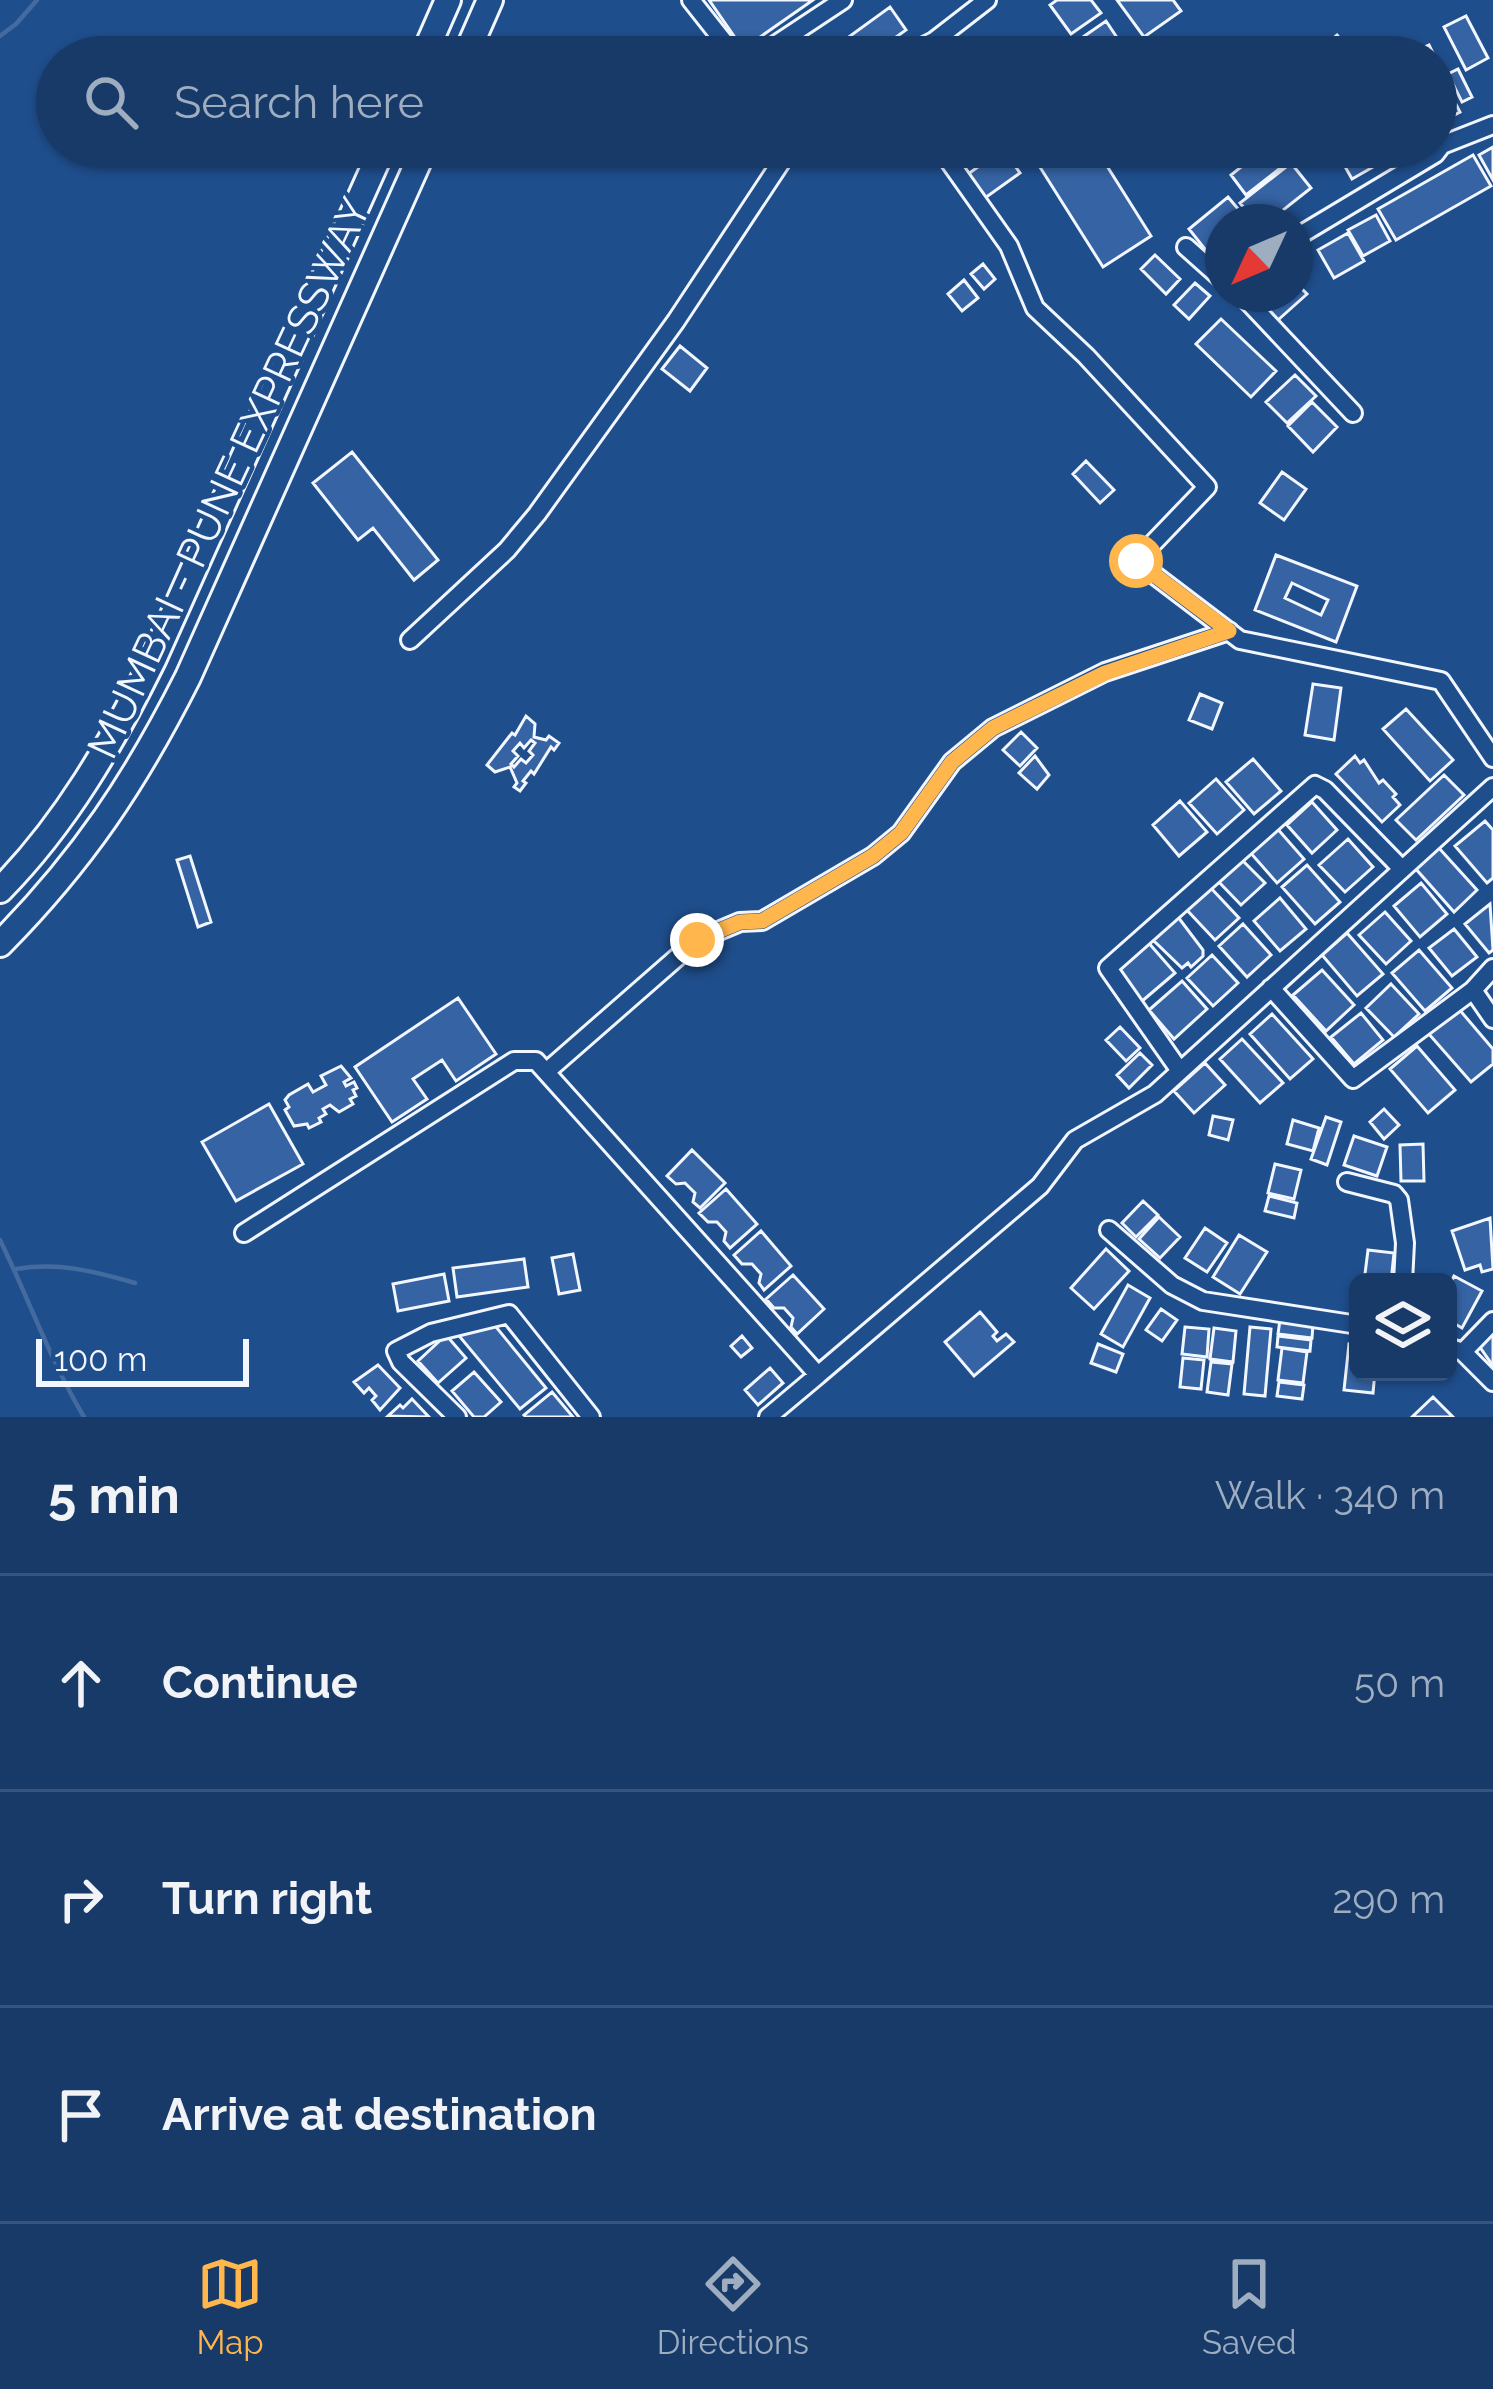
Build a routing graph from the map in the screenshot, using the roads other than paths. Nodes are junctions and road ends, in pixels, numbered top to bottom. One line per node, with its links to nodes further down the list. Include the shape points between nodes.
1 (448, 0): 6 (highway)
2 (490, 0): 7 (highway)
3 (691, 0): 8 (street)
4 (843, 0): 9 (street)
5 (987, 0): 10 (street)
6 (432, 36)
7 (474, 36)
8 (719, 36)
9 (789, 36)
10 (940, 36)
11 (1493, 125): 12 (street)
12 (1457, 140)
13 (374, 168): 28 (highway, MUMBAI - PUNE EXPRESSWAY, via 117,734)
14 (416, 168): 29 (highway, MUMBAI - PUNE EXPRESSWAY, via 150,753 104,825)
15 (777, 168): 24 (street, via 537,514)
16 (954, 168): 23 (street, via 1009,246 1035,308 1207,487 1136,561)
17 (1410, 168): 18 (street)
18 (1313, 226)
19 (1186, 247): 20 (street)
20 (1205, 264)
21 (1258, 312): 22 (street)
22 (1353, 413)
23 (1229, 631): 25 (street, via 1240,640 1441,681); 35 (street, via 1105,673 993,728 952,762 901,833 873,856 762,921 697,940)
24 (410, 640)
25 (1493, 758)
26 (1493, 787): 27 (street)
27 (1402, 869): 31 (street); 34 (street, via 1315,785 1118,958 1108,968)
28 (0, 890)
29 (0, 944)
30 (1493, 968): 32 (street)
31 (1271, 988): 32 (street, via 1352,1079); 34 (street)
32 (1473, 990): 33 (street)
33 (1493, 1019)
34 (1180, 1071): 44 (street, via 1076,1140 1040,1186)
35 (546, 1072): 38 (street, via 536,1061 514,1061); 44 (street)
36 (1347, 1182): 39 (street, via 1399,1200)
37 (1109, 1231): 41 (street, via 1203,1301)
38 (244, 1233)
39 (1403, 1273)
40 (1493, 1321): 42 (street)
41 (1349, 1324)
42 (1457, 1348)
43 (1457, 1351): 45 (street)
44 (818, 1375): 48 (street)
45 (1493, 1382)
46 (457, 1417): 47 (street, via 396,1352 431,1333 509,1314)
47 (591, 1417)
48 (768, 1417)

